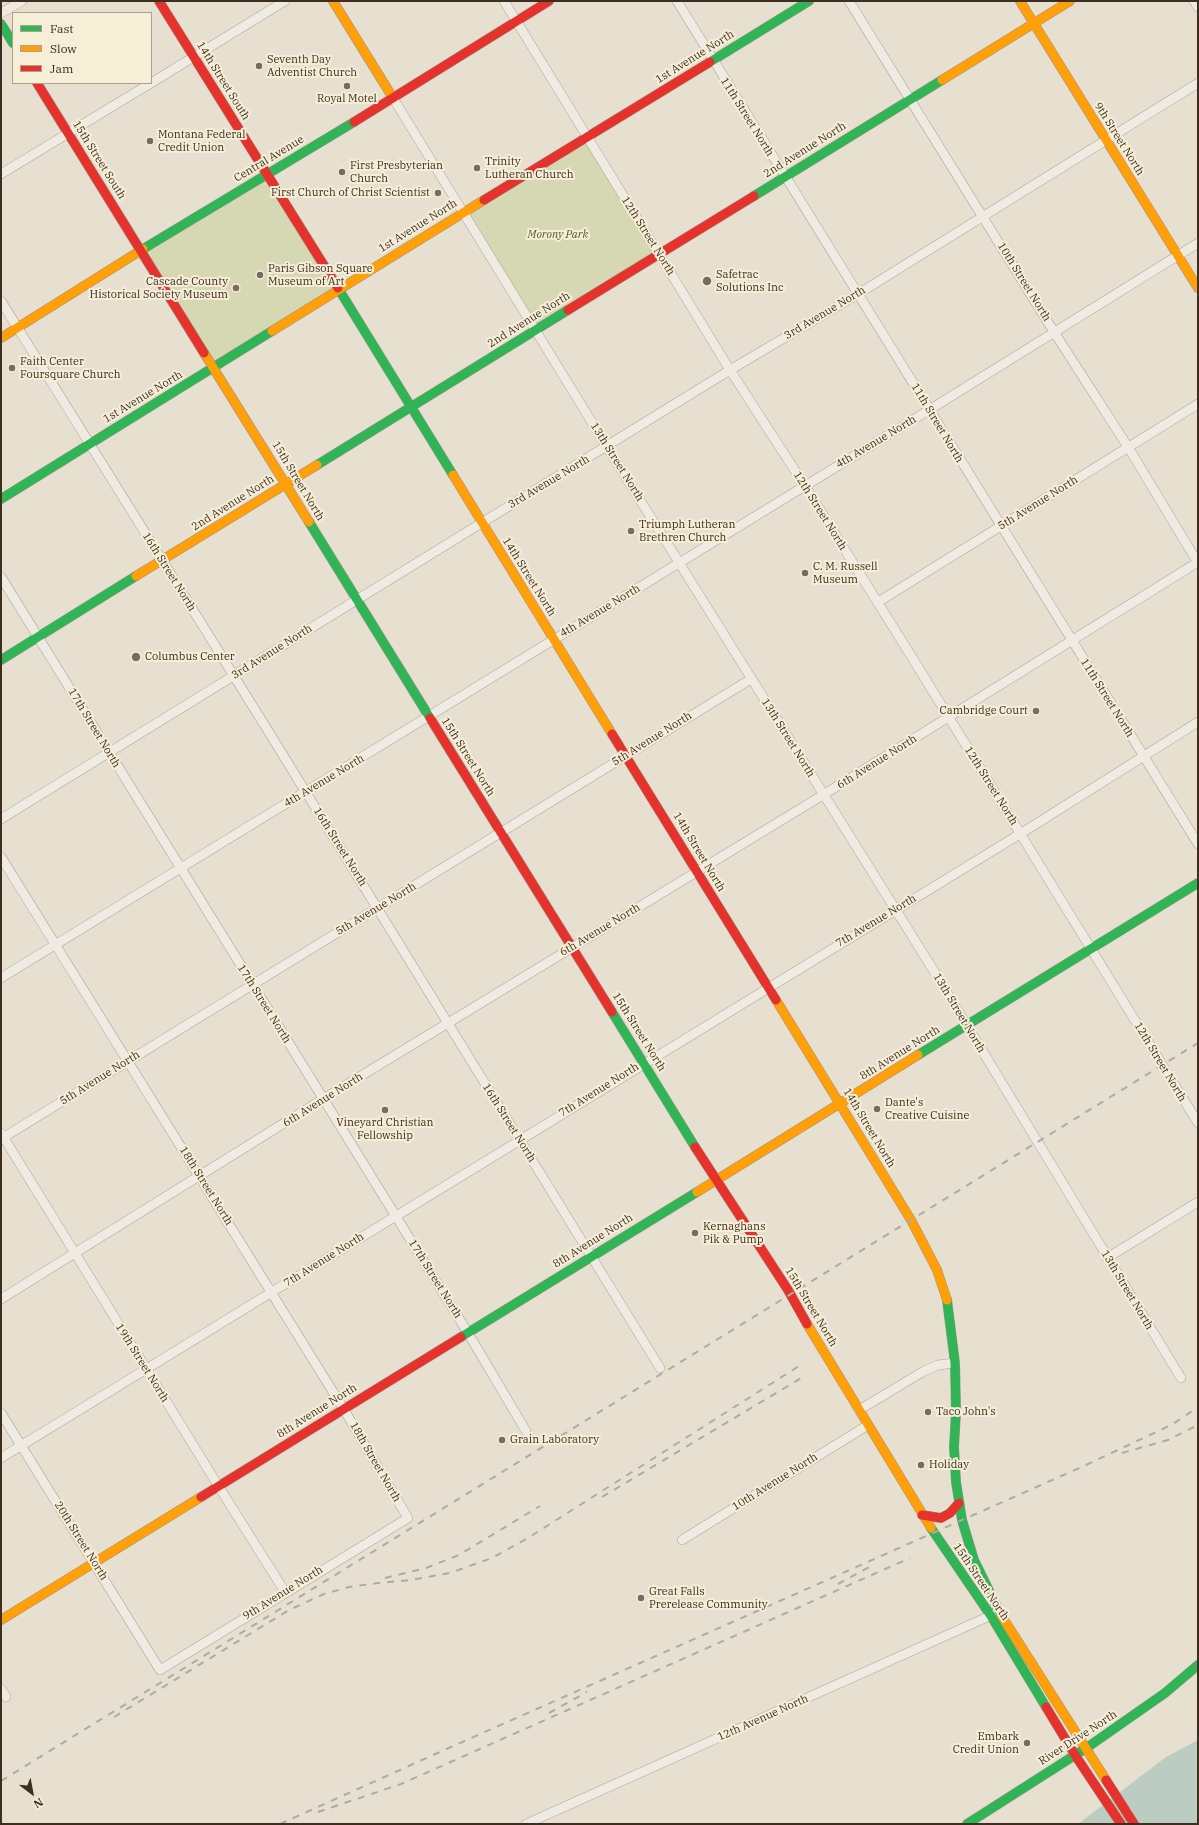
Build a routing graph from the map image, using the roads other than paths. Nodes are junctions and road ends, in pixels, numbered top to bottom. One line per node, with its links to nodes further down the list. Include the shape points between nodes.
1 (22, 1): 14 (street)
2 (159, 1): 19 (main road, 14th Street South)
3 (285, 1): 19 (street)
4 (333, 1): 25 (main road)
5 (504, 1): 15 (street, 12th Street North)
6 (549, 1): 15 (main road, Central Avenue)
7 (677, 1): 20 (street, 11th Street North)
8 (809, 1): 20 (main road, 1st Avenue North)
9 (849, 1): 26 (street, 10th Street North)
10 (1020, 1): 16 (main road, 9th Street North)
11 (1070, 1): 16 (main road, 2nd Avenue North)
12 (1194, 1): 13 (street)
13 (1198, 7)
14 (1, 14)
15 (516, 21): 25 (main road, Central Avenue); 28 (street, 12th Street North)
16 (1034, 23): 26 (main road, 2nd Avenue North); 29 (main road, 9th Street North)
17 (1, 24): 18 (main road)
18 (12, 41)
19 (193, 57): 21 (street); 31 (main road, 14th Street South)
20 (712, 61): 28 (main road, 1st Avenue North); 32 (street, 11th Street North)
21 (152, 82)
22 (1198, 83): 29 (street, 3rd Avenue North)
23 (38, 84): 27 (main road, 15th Street South)
24 (149, 84): 27 (street)
25 (393, 98): 31 (main road, Central Avenue); 33 (street, 13th Street North)
26 (909, 99): 32 (main road, 2nd Avenue North); 34 (street, 10th Street North)
27 (68, 134): 30 (street); 36 (main road, 15th Street South)
28 (588, 138): 33 (main road, 1st Avenue North); 37 (street, 12th Street North)
29 (1106, 141): 34 (street, 3rd Avenue North); 38 (main road, 9th Street North)
30 (1, 174)
31 (268, 174): 36 (main road, Central Avenue); 40 (main road, 14th Street North)
32 (785, 176): 37 (main road, 2nd Avenue North); 41 (street, 11th Street North)
33 (463, 213): 40 (main road, 1st Avenue North); 44 (street, 13th Street North)
34 (983, 217): 41 (street, 3rd Avenue North); 45 (street, 10th Street North)
35 (1198, 243): 38 (street, 4th Avenue North)
36 (141, 250): 43 (main road, Central Avenue); 47 (main road, 15th Street North)
37 (660, 253): 44 (main road, 2nd Avenue North); 48 (street, 12th Street North)
38 (1177, 255): 39 (main road, 9th Street North); 45 (street, 4th Avenue North)
39 (1198, 288)
40 (339, 290): 47 (main road, 1st Avenue North); 50 (main road, 14th Street North)
41 (858, 294): 48 (street, 3rd Avenue North); 51 (street, 11th Street North)
42 (1, 300): 43 (street, 16th Street North)
43 (18, 328): 46 (main road, Central Avenue); 52 (street, 16th Street North)
44 (535, 331): 50 (main road, 2nd Avenue North); 53 (street, 13th Street North)
45 (1054, 332): 51 (street, 4th Avenue North); 54 (street, 10th Street North)
46 (1, 338)
47 (215, 367): 52 (main road, 1st Avenue North); 55 (main road, 15th Street North)
48 (730, 370): 53 (street, 3rd Avenue North); 56 (street, 12th Street North)
49 (1198, 404): 54 (street, 5th Avenue North)
50 (411, 407): 55 (main road, 2nd Avenue North); 58 (main road, 14th Street North)
51 (929, 410): 56 (street, 4th Avenue North); 59 (street, 11th Street North)
52 (90, 443): 57 (main road, 1st Avenue North); 60 (street, 16th Street North)
53 (607, 447): 58 (street, 3rd Avenue North); 61 (street, 13th Street North)
54 (1128, 447): 59 (street, 5th Avenue North); 62 (street, 10th Street North)
55 (286, 484): 60 (main road, 2nd Avenue North); 64 (main road, 15th Street North)
56 (805, 486): 61 (street, 4th Avenue North); 65 (street, 12th Street North)
57 (1, 498)
58 (481, 523): 64 (street, 3rd Avenue North); 67 (main road, 14th Street North)
59 (1001, 527): 65 (street, 5th Avenue North); 68 (street, 11th Street North)
60 (163, 561): 66 (main road, 2nd Avenue North); 70 (street, 16th Street North)
61 (679, 562): 67 (street, 4th Avenue North); 71 (street, 13th Street North)
62 (1198, 562): 68 (street, 6th Avenue North)
63 (1, 577): 66 (street, 17th Street North)
64 (357, 600): 70 (street, 3rd Avenue North); 72 (main road, 15th Street North)
65 (878, 602): 73 (street, 12th Street North)
66 (38, 637): 69 (main road, 2nd Avenue North); 75 (street, 17th Street North)
67 (553, 639): 72 (street, 4th Avenue North); 76 (main road, 14th Street North)
68 (1072, 642): 73 (street, 6th Avenue North); 77 (street, 11th Street North)
69 (1, 660)
70 (233, 676): 75 (street, 3rd Avenue North); 78 (street, 16th Street North)
71 (751, 679): 76 (street, 5th Avenue North); 79 (street, 13th Street North)
72 (429, 716): 78 (street, 4th Avenue North); 81 (main road, 15th Street North)
73 (949, 718): 79 (street, 6th Avenue North); 82 (street, 12th Street North)
74 (1198, 722): 77 (street, 7th Avenue North)
75 (109, 752): 80 (street, 3rd Avenue North); 85 (street, 17th Street North)
76 (626, 756): 81 (street, 5th Avenue North); 86 (main road, 14th Street North)
77 (1144, 756): 82 (street, 7th Avenue North); 83 (street, 11th Street North)
78 (306, 792): 85 (street, 4th Avenue North); 88 (street, 16th Street North)
79 (823, 795): 86 (street, 6th Avenue North); 89 (street, 13th Street North)
80 (1, 818)
81 (501, 832): 88 (street, 5th Avenue North); 91 (main road, 15th Street North)
82 (1020, 834): 89 (street, 7th Avenue North); 92 (street, 12th Street North)
83 (1198, 844)
84 (1, 857): 90 (street, 18th Street North)
85 (180, 868): 90 (street, 4th Avenue North); 94 (street, 17th Street North)
86 (696, 872): 91 (street, 6th Avenue North); 95 (main road, 14th Street North)
87 (1198, 883): 92 (main road, 8th Avenue North)
88 (377, 909): 94 (street, 5th Avenue North); 96 (street, 16th Street North)
89 (895, 910): 95 (street, 7th Avenue North); 97 (street, 13th Street North)
90 (55, 945): 93 (street, 4th Avenue North); 98 (street, 18th Street North)
91 (572, 947): 96 (street, 6th Avenue North); 99 (main road, 15th Street North)
92 (1091, 948): 97 (main road, 8th Avenue North); 102 (street, 12th Street North)
93 (1, 978)
94 (252, 984): 98 (street, 5th Avenue North); 100 (street, 17th Street North)
95 (769, 987): 99 (street, 7th Avenue North); 101 (main road, 14th Street North)
96 (448, 1023): 100 (street, 6th Avenue North); 104 (street, 16th Street North)
97 (967, 1026): 101 (main road, 8th Avenue North); 111 (street, 13th Street North)
98 (128, 1062): 103 (street, 5th Avenue North); 105 (street, 18th Street North)
99 (644, 1062): 104 (street, 7th Avenue North); 106 (main road, 15th Street North)
100 (324, 1099): 105 (street, 6th Avenue North); 108 (street, 17th Street North)
101 (841, 1104): 106 (main road, 8th Avenue North); 115 (main road, 14th Street North, via 911,1220 937,1270 946,1295)
102 (1198, 1123)
103 (2, 1136): 109 (street, 19th Street North)
104 (519, 1139): 108 (street, 7th Avenue North); 110 (street, 16th Street North)
105 (200, 1177): 109 (street, 6th Avenue North); 112 (street, 18th Street North)
106 (716, 1180): 110 (main road, 8th Avenue North); 120 (main road, 15th Street North, via 788,1290)
107 (1198, 1202): 111 (street)
108 (395, 1216): 112 (street, 7th Avenue North); 114 (street, 17th Street North)
109 (74, 1254): 113 (street, 6th Avenue North); 117 (street, 19th Street North)
110 (592, 1256): 114 (main road, 8th Avenue North); 116 (street, 16th Street North)
111 (1107, 1258): 118 (street, 13th Street North)
112 (272, 1293): 117 (street, 7th Avenue North); 119 (street, 18th Street North)
113 (1, 1299)
114 (468, 1333): 119 (main road, 8th Avenue North); 123 (street, 17th Street North)
115 (955, 1363): 120 (street, via 938,1365 924,1371); 127 (main road, 14th Street North, via 954,1447)
116 (660, 1368)
117 (147, 1370): 124 (street, 7th Avenue North); 126 (street, 19th Street North)
118 (1181, 1378)
119 (343, 1408): 126 (main road, 8th Avenue North); 129 (street, 18th Street North)
120 (859, 1410): 122 (main road, 15th Street North)
121 (1, 1413): 124 (street, 20th Street North)
122 (868, 1425): 128 (main road, 15th Street North); 130 (street, 10th Avenue North)
123 (526, 1430)
124 (21, 1446): 125 (street, 7th Avenue North); 131 (street, 20th Street North)
125 (1, 1458)
126 (218, 1487): 131 (main road, 8th Avenue North); 133 (street, 19th Street North)
127 (959, 1504): 128 (main road, via 941,1518); 132 (main road, 14th Street North, via 974,1560)
128 (922, 1515): 134 (main road, 15th Street North)
129 (408, 1518): 133 (street, 9th Avenue North)
130 (682, 1540)
131 (94, 1562): 135 (main road, 8th Avenue North); 137 (street, 20th Street North)
132 (986, 1586): 134 (main road, 15th Street North)
133 (285, 1592): 137 (street, 9th Avenue North)
134 (995, 1613): 138 (main road, 15th Street North); 139 (main road, 15th Street North); 140 (street, 12th Avenue North)
135 (1, 1620)
136 (1198, 1665): 138 (main road, River Drive North, via 1165,1693)
137 (160, 1670)
138 (1085, 1749): 139 (main road, River Drive North); 143 (main road, 15th Street North)
139 (1075, 1754): 141 (main road, River Drive North); 142 (main road, 15th Street North)
140 (526, 1824)
141 (967, 1824)
142 (1121, 1824)
143 (1134, 1824)

